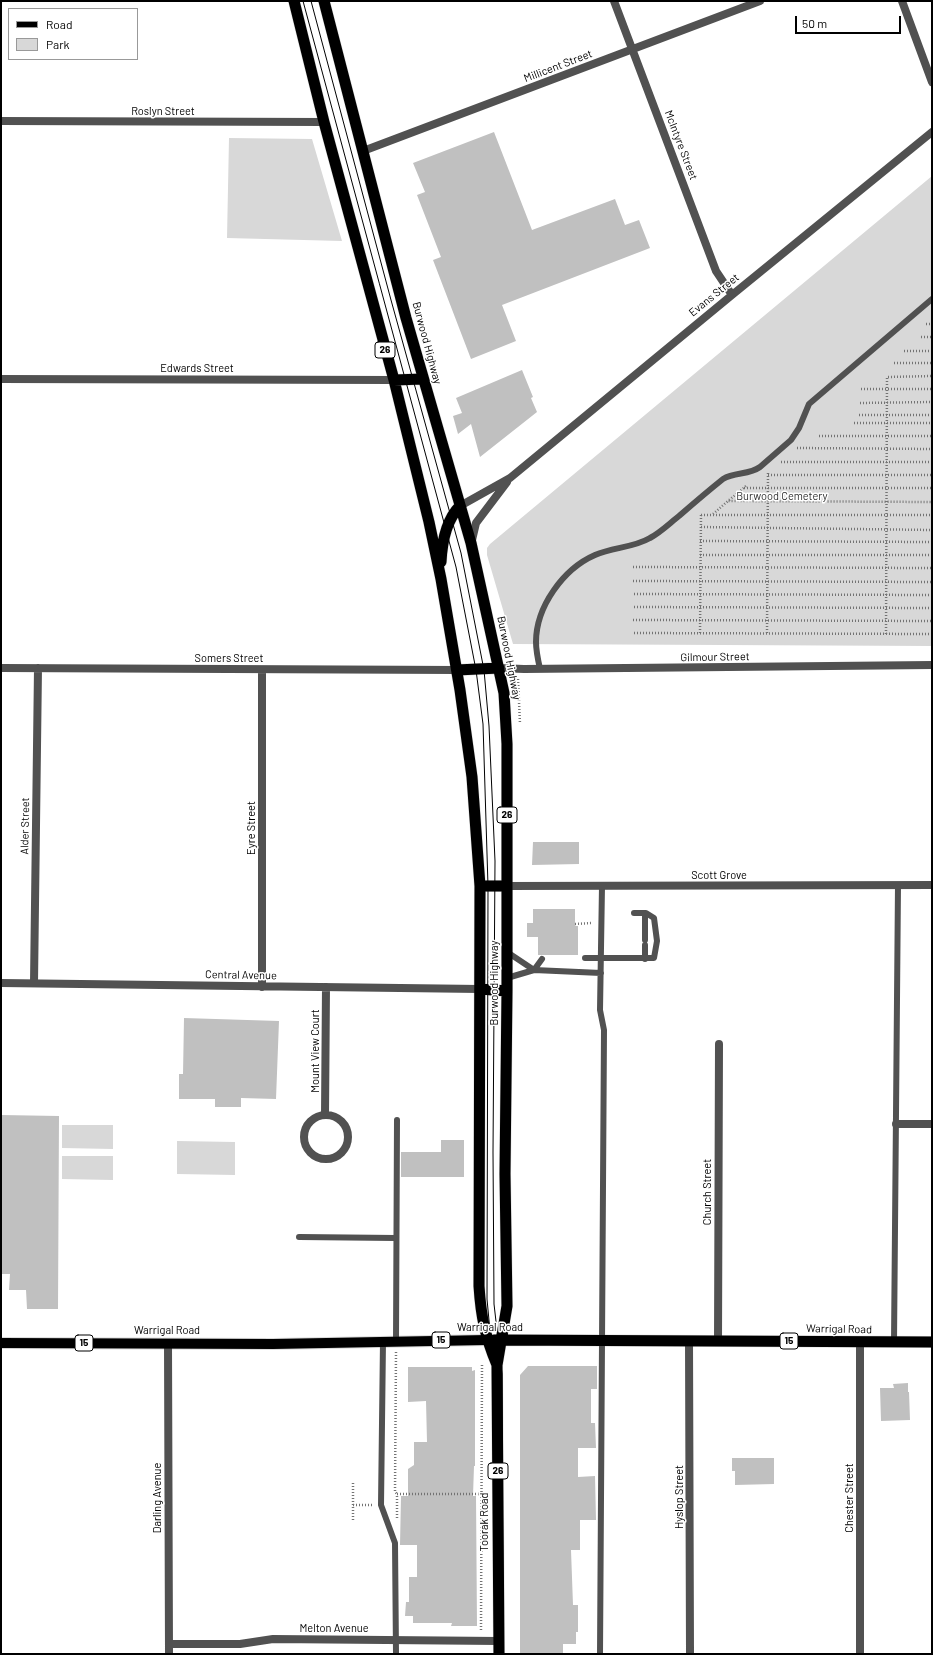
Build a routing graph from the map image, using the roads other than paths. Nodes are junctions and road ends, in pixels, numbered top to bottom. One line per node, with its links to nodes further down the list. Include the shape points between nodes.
1 (294, 1): 9 (highway, Burwood Highway / 26)
2 (324, 1): 11 (highway, Burwood Highway / 26)
3 (614, 1): 6 (street, McIntyre Street)
4 (760, 1): 6 (street, Millicent Street)
5 (902, 1): 7 (street)
6 (632, 49): 11 (street, Millicent Street); 12 (street, McIntyre Street, via 716,271)
7 (932, 82)
8 (1, 121): 9 (street, Roslyn Street)
9 (324, 122): 16 (highway, Burwood Highway / 26)
10 (932, 132): 12 (street, Evans Street)
11 (363, 151): 15 (highway, Burwood Highway / 26)
12 (732, 295): 17 (street, Evans Street)
13 (932, 299): 25 (lane, via 809,404 795,435 754,471 728,476 652,538 636,545 595,555 580,563 558,584 549,598 538,627 536,641)
14 (1, 379): 16 (street, Edwards Street)
15 (423, 379): 16 (highway); 18 (highway, Burwood Highway / 26)
16 (394, 380): 20 (highway, Burwood Highway / 26)
17 (510, 478): 18 (street, Evans Street); 19 (street, Evans Street, via 476,523)
18 (460, 506): 19 (highway, Burwood Highway / 26); 20 (highway, via 451,517 447,528)
19 (471, 543): 24 (highway, Burwood Highway / 26)
20 (441, 579): 27 (highway, Burwood Highway / 26)
21 (932, 666): 25 (street, Gilmour Street)
22 (1, 668): 23 (street, Somers Street)
23 (38, 668): 26 (street, Somers Street); 44 (street, Alder Street)
24 (499, 668): 25 (street, Gilmour Street); 27 (highway); 31 (highway, Burwood Highway / 26, via 504,693 506,738)
25 (540, 669)
26 (262, 670): 27 (street, Somers Street); 45 (street, Eyre Street)
27 (457, 670): 30 (highway, Burwood Highway / 26, via 472,777)
28 (898, 885): 29 (street, Scott Grove); 32 (street, Scott Grove); 52 (lane)
29 (932, 885)
30 (480, 886): 31 (highway); 47 (highway, Burwood Highway / 26)
31 (507, 886): 32 (street, Scott Grove); 35 (highway, Burwood Highway / 26)
32 (602, 886): 37 (lane)
33 (634, 913): 34 (lane)
34 (645, 913): 38 (lane); 38 (lane, via 654,918 657,941 654,958)
35 (507, 952): 40 (lane); 42 (highway, Burwood Highway / 26)
36 (585, 958): 37 (lane)
37 (601, 958): 38 (lane); 41 (lane)
38 (645, 958)
39 (542, 959): 40 (lane)
40 (534, 970): 41 (lane); 42 (lane)
41 (600, 973): 58 (lane, via 600,1010 604,1030)
42 (507, 978): 48 (highway, Burwood Highway / 26)
43 (1, 983): 44 (street, Central Avenue)
44 (34, 983): 45 (street, Central Avenue)
45 (262, 987): 46 (street, Central Avenue)
46 (326, 987): 47 (street, Central Avenue); 50 (street, Mount View Court)
47 (480, 989): 48 (highway); 56 (highway, Burwood Highway / 26, via 479,1286 480,1310)
48 (507, 991): 57 (highway, Burwood Highway / 26, via 507,1316)
49 (719, 1044): 60 (street, Church Street)
50 (325, 1115): 50 (street, via 340,1120 347,1139 340,1153 326,1159 312,1154 304,1139 309,1122)
51 (397, 1120): 55 (lane)
52 (896, 1124): 53 (street); 64 (lane)
53 (932, 1124)
54 (299, 1237): 55 (lane)
55 (396, 1238): 62 (lane)
56 (487, 1340): 57 (highway, Warrigal Road / 15); 62 (main road, Warrigal Road / 15); 68 (highway, Toorak Road / 26)
57 (501, 1340): 58 (highway, Warrigal Road / 15); 68 (highway, Toorak Road / 26)
58 (603, 1340): 59 (highway, Warrigal Road / 15); 75 (lane)
59 (689, 1340): 60 (highway, Warrigal Road / 15); 76 (street, Hyslop Street)
60 (718, 1340): 63 (highway, Warrigal Road / 15)
61 (383, 1341): 62 (main road, Warrigal Road / 15); 67 (main road, Warrigal Road / 15, via 287,1344); 69 (lane, via 381,1504 395,1543)
62 (396, 1341)
63 (860, 1342): 64 (highway, Warrigal Road / 15); 77 (street, Chester Street)
64 (894, 1342): 65 (highway, Warrigal Road / 15)
65 (932, 1342)
66 (1, 1343): 67 (main road, Warrigal Road / 15)
67 (168, 1343): 71 (street, Darling Avenue)
68 (497, 1365): 70 (highway, Toorak Road / 26)
69 (396, 1640): 70 (street, Melton Avenue); 71 (street, Melton Avenue, via 273,1639 240,1644); 73 (lane)
70 (499, 1641): 74 (highway, Toorak Road / 26)
71 (169, 1644): 72 (street, Darling Avenue)
72 (169, 1654)
73 (396, 1654)
74 (499, 1654)
75 (600, 1654)
76 (690, 1654)
77 (860, 1654)

